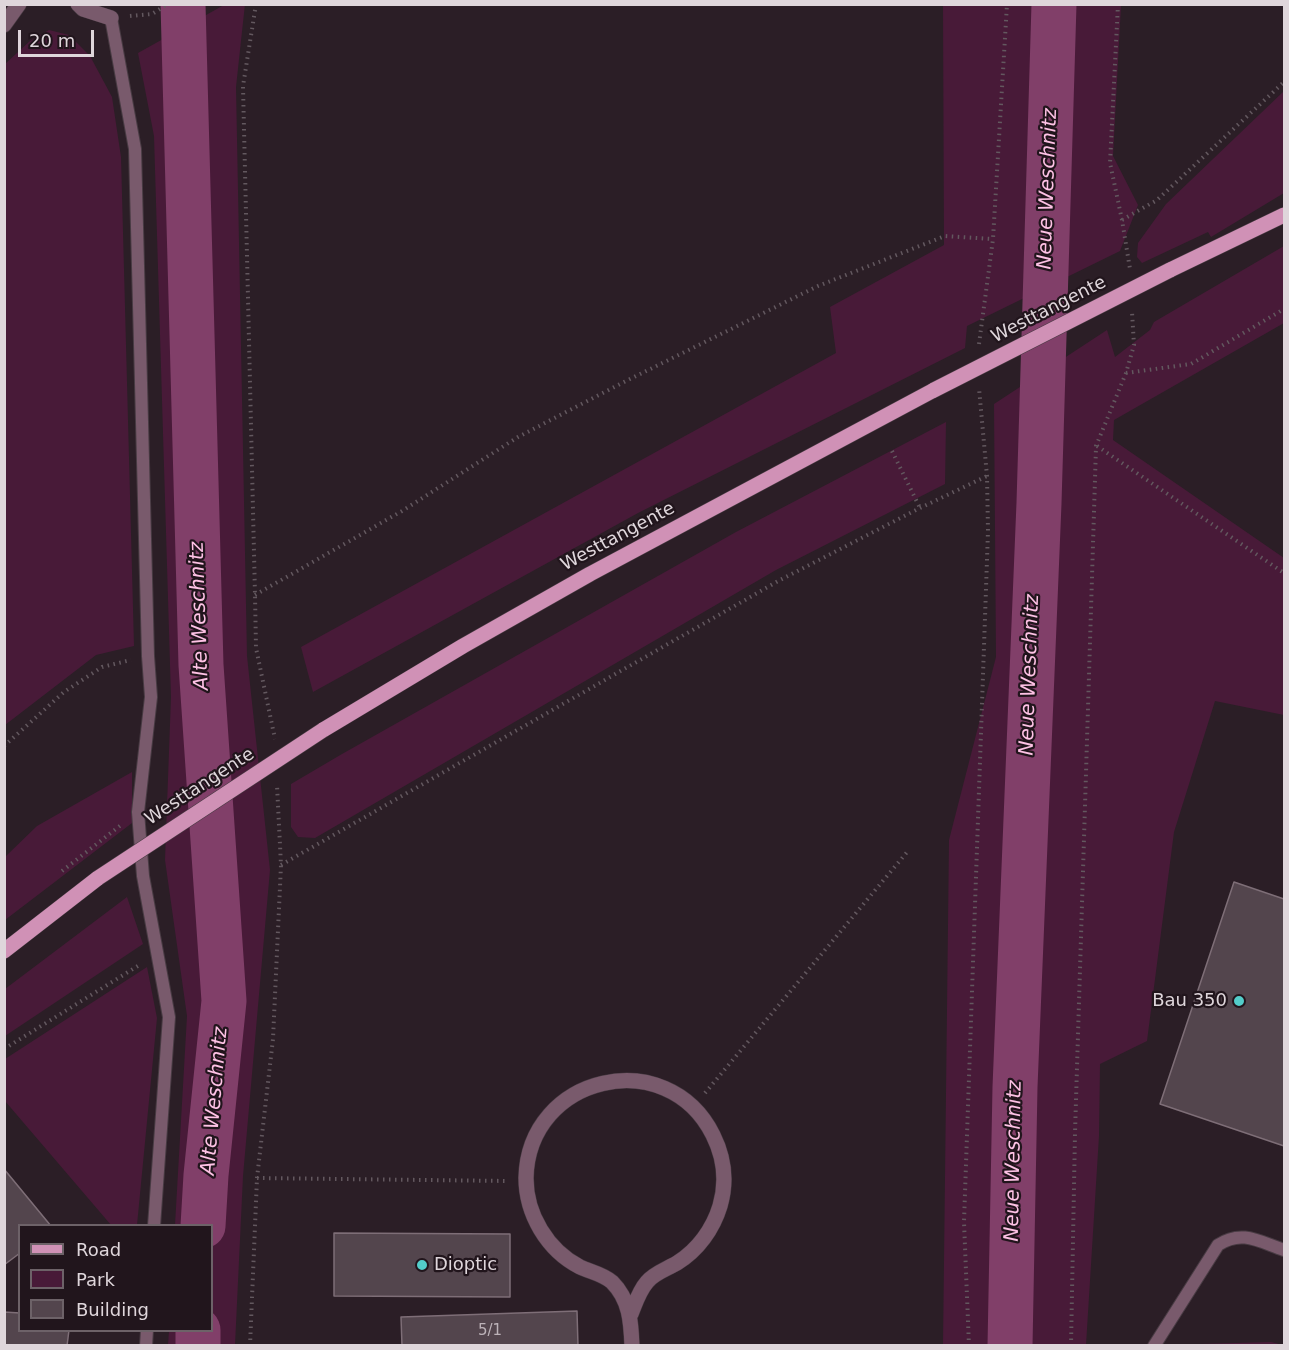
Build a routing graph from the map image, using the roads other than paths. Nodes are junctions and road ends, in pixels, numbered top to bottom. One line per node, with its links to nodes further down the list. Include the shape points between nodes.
1 (19, 4): 4 (street)
2 (78, 4): 3 (street)
3 (111, 18): 7 (lane, via 135,149 151,697 138,812 143,876 169,1017)
4 (4, 25)
5 (1284, 215): 6 (main road, Westtangente, bridge, via 934,390 463,646 323,730 98,878)
6 (4, 951)
7 (154, 1224)
8 (1284, 1250): 11 (lane, via 1243,1237 1218,1245)
9 (631, 1314): 9 (street, via 647,1281 690,1253 708,1233 719,1208 724,1181 720,1154 710,1128 693,1107 670,1091 645,1082 618,1080 591,1086 567,1098 548,1117 529,1153 526,1180 533,1215 544,1236 570,1261 611,1282); 10 (street)
10 (632, 1346)
11 (1154, 1346)

